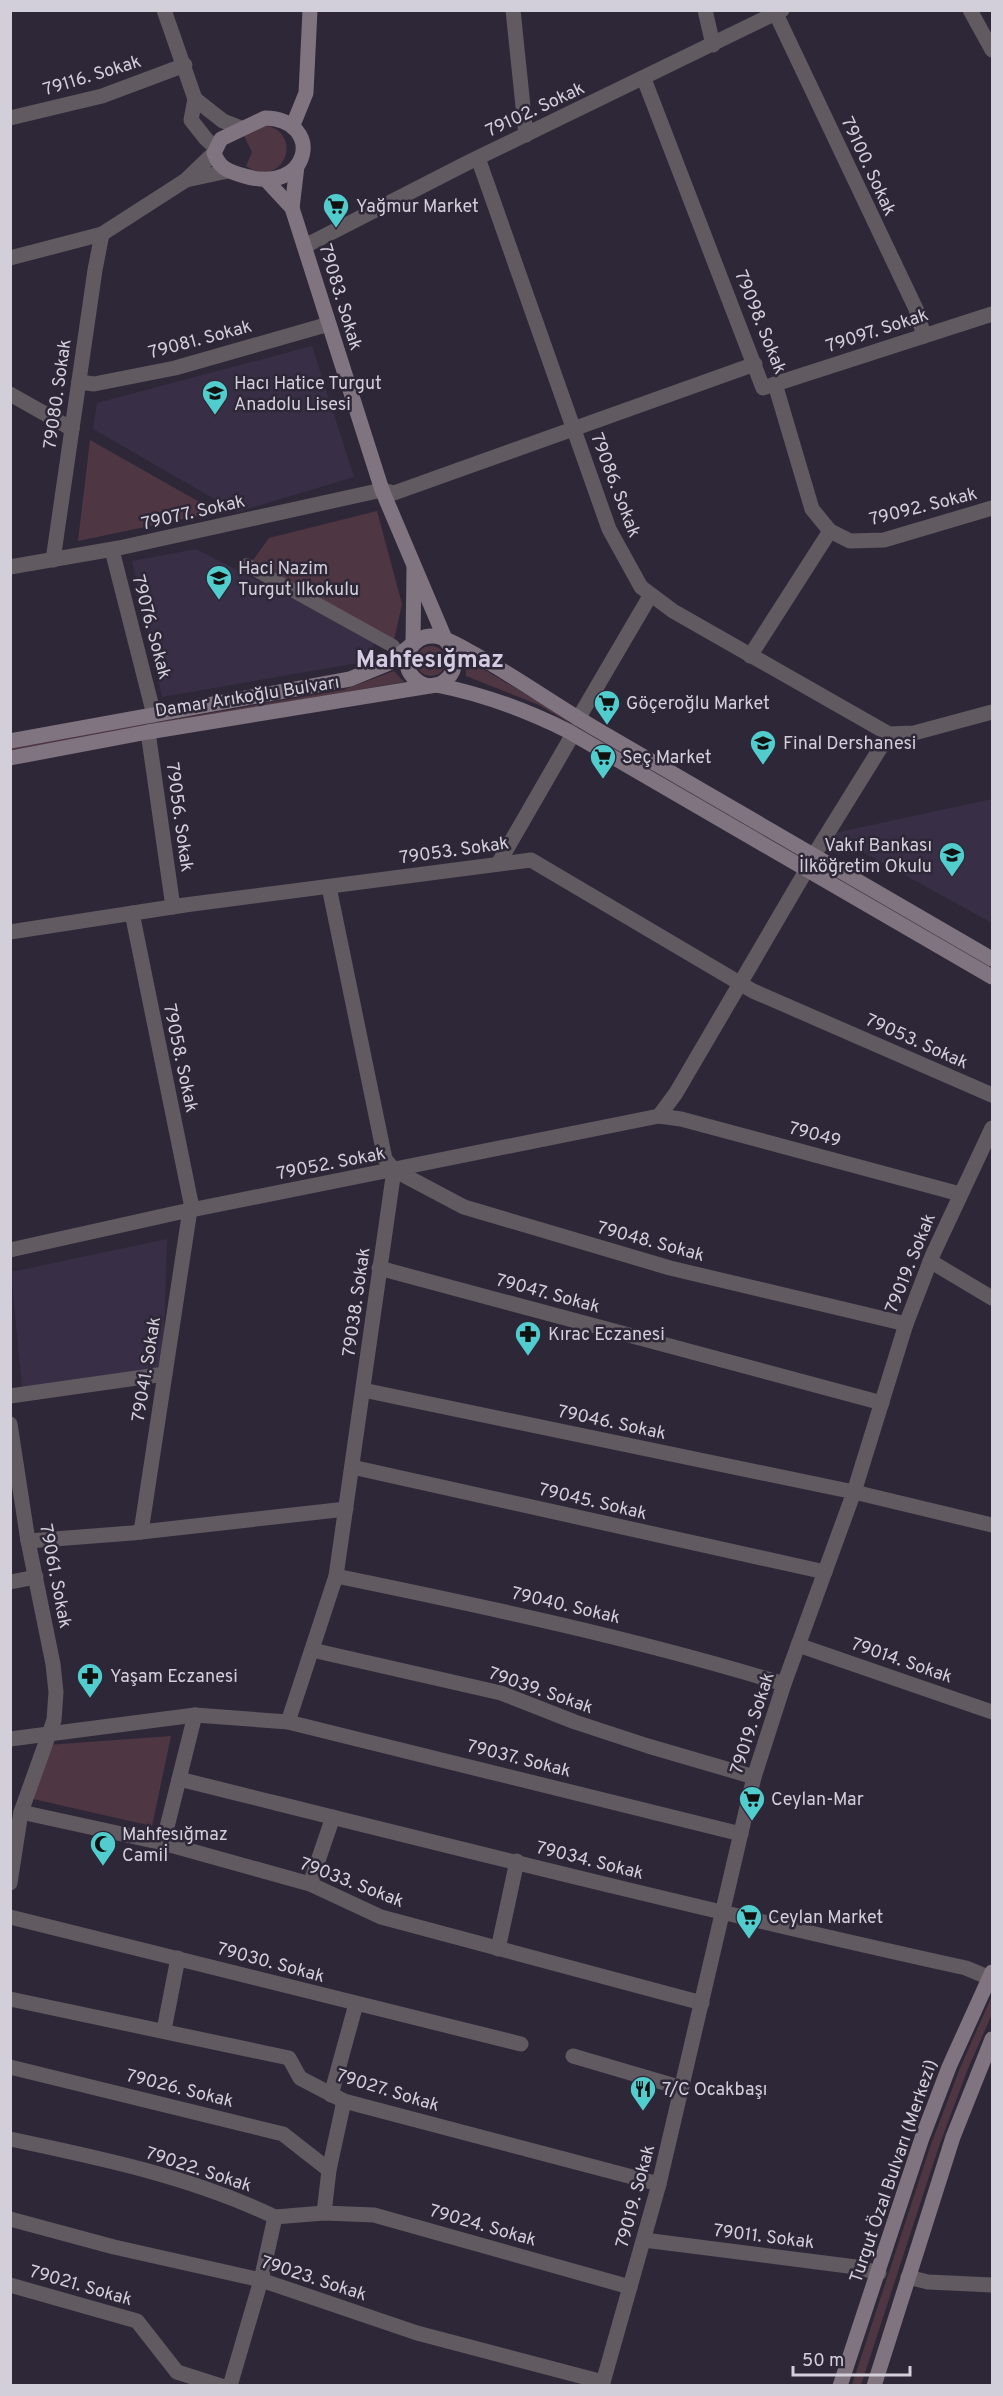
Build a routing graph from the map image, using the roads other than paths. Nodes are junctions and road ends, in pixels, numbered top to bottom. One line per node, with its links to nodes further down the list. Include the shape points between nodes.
1 (164, 10): 9 (street)
2 (310, 10): 13 (main road, via 306,93)
3 (513, 10): 15 (street)
4 (705, 10): 7 (street)
5 (970, 10): 8 (street)
6 (779, 12): 7 (street, 79102. Sokak); 28 (street, 79100. Sokak, via 916,309)
7 (713, 45): 10 (street, 79102. Sokak)
8 (993, 50)
9 (184, 65): 11 (street); 12 (street, 79116. Sokak, via 102,96)
10 (644, 79): 15 (street, 79102. Sokak); 29 (street, 79098. Sokak)
11 (195, 99): 14 (street, via 223,121); 16 (street, via 191,120)
12 (10, 118)
13 (293, 125): 14 (main road, via 265,118); 18 (main road, via 303,146)
14 (241, 128): 16 (main road, via 220,139)
15 (526, 135): 17 (street, 79102. Sokak)
16 (215, 150): 19 (main road, via 218,163); 20 (street)
17 (478, 158): 24 (street, 79102. Sokak); 33 (street, 79086. Sokak)
18 (297, 166): 21 (main road, via 285,177); 22 (main road)
19 (228, 171): 20 (street); 21 (main road)
20 (186, 180): 23 (street)
21 (267, 181): 22 (main road)
22 (292, 208): 24 (main road, 79083. Sokak)
23 (102, 234): 25 (street); 30 (street, 79080. Sokak)
24 (305, 246): 27 (main road, 79083. Sokak)
25 (10, 258)
26 (993, 314): 28 (street, 79097. Sokak)
27 (329, 324): 30 (street, 79081. Sokak, via 175,368 94,384); 35 (main road, 79083. Sokak)
28 (924, 336): 31 (street, 79097. Sokak)
29 (755, 363): 31 (street, 79098. Sokak, via 763,388); 33 (street, 79077. Sokak)
30 (79, 382): 34 (street, 79080. Sokak)
31 (775, 384): 37 (street, 79098. Sokak, via 812,509)
32 (10, 394): 34 (street)
33 (574, 428): 35 (street, 79077. Sokak, via 394,493); 43 (street, 79086. Sokak, via 609,529)
34 (72, 429): 39 (street, 79080. Sokak)
35 (382, 490): 38 (street, 79077. Sokak); 41 (main road, 79083. Sokak)
36 (993, 508): 37 (street, 79092. Sokak, via 884,540 850,541)
37 (830, 531): 47 (street)
38 (112, 550): 39 (street, 79077. Sokak); 50 (street, 79076. Sokak)
39 (54, 560): 42 (street, 79077. Sokak)
40 (247, 565): 46 (street)
41 (414, 566): 44 (main road, 79083. Sokak); 45 (main road)
42 (10, 567)
43 (650, 596): 47 (street, 79086. Sokak); 51 (street)
44 (446, 641): 45 (main road, via 433,636); 48 (main road, via 456,662 450,677); 51 (main road)
45 (413, 643): 48 (main road, via 406,658 410,673 421,683); 50 (main road, Damar Arıkoğlu Bulvarı, via 389,663 350,679)
46 (393, 646)
47 (750, 656): 54 (street, 79086. Sokak)
48 (436, 685): 52 (main road, Damar Arıkoğlu Bulvarı); 53 (main road, Damar Arıkoğlu Bulvarı, via 472,692 534,714)
49 (993, 712): 54 (street, via 914,733)
50 (154, 715): 55 (main road, Damar Arıkoğlu Bulvarı)
51 (578, 719): 57 (main road)
52 (148, 732): 56 (main road, Damar Arıkoğlu Bulvarı); 61 (street, 79056. Sokak)
53 (573, 734): 58 (street); 59 (main road, Damar Arıkoğlu Bulvarı)
54 (889, 734): 57 (street)
55 (10, 741)
56 (10, 758)
57 (814, 855): 64 (main road)
58 (498, 864): 60 (street, 79053. Sokak); 66 (street, 79053. Sokak, via 531,860)
59 (807, 869): 65 (main road, Damar Arıkoğlu Bulvarı); 66 (street)
60 (329, 887): 61 (street, 79053. Sokak); 70 (street, via 386,1159)
61 (173, 907): 62 (street, 79053. Sokak)
62 (132, 913): 63 (street, 79053. Sokak); 72 (street, 79058. Sokak)
63 (10, 932)
64 (993, 959)
65 (993, 977)
66 (741, 984): 67 (street, 79053. Sokak); 68 (street)
67 (993, 1095)
68 (659, 1116): 70 (street, 79052. Sokak); 71 (street, 79049)
69 (993, 1128): 71 (street, 79019. Sokak)
70 (394, 1170): 72 (street, 79052. Sokak); 75 (street, 79038. Sokak); 77 (street, 79048. Sokak, via 464,1208 670,1268)
71 (960, 1194): 74 (street, 79019. Sokak)
72 (190, 1211): 73 (street, 79052. Sokak); 78 (street, 79041. Sokak)
73 (10, 1250)
74 (930, 1261): 76 (street); 77 (street, 79019. Sokak)
75 (379, 1268): 79 (street, 79038. Sokak); 81 (street, 79047. Sokak)
76 (993, 1298)
77 (906, 1324): 81 (street, 79019. Sokak)
78 (165, 1374): 80 (street); 87 (street, 79041. Sokak)
79 (363, 1390): 83 (street, 79038. Sokak); 84 (street, 79046. Sokak)
80 (10, 1396)
81 (882, 1403): 84 (street, 79019. Sokak)
82 (10, 1424): 88 (street, 79061. Sokak)
83 (352, 1467): 85 (street, 79038. Sokak); 89 (street, 79045. Sokak)
84 (854, 1492): 86 (street, 79046. Sokak); 89 (street, 79019. Sokak)
85 (346, 1509): 87 (street); 90 (street, 79038. Sokak)
86 (993, 1525)
87 (141, 1532): 88 (street)
88 (28, 1541): 91 (street, 79061. Sokak)
89 (825, 1572): 93 (street, 79019. Sokak)
90 (336, 1576): 94 (street, 79038. Sokak); 95 (street, 79040. Sokak, via 514,1612)
91 (36, 1577): 92 (street); 99 (street, 79061. Sokak, via 56,1692 54,1720)
92 (10, 1582)
93 (798, 1645): 95 (street, 79019. Sokak); 96 (street, 79014. Sokak)
94 (312, 1650): 98 (street, 79038. Sokak); 101 (street, 79039. Sokak, via 501,1693 575,1722)
95 (784, 1684): 101 (street, 79019. Sokak)
96 (993, 1712)
97 (195, 1714): 98 (street, 79037. Sokak); 99 (street, 79037. Sokak); 102 (street)
98 (288, 1722): 105 (street, 79037. Sokak)
99 (47, 1735): 100 (street, 79037. Sokak); 103 (street, 79061. Sokak)
100 (10, 1739)
101 (754, 1777): 105 (street, 79019. Sokak)
102 (179, 1779): 104 (street, 79034. Sokak); 106 (street)
103 (21, 1812): 106 (street, 79033. Sokak); 108 (street, 79061. Sokak)
104 (333, 1817): 107 (street, 79034. Sokak); 109 (street)
105 (741, 1834): 110 (street, 79019. Sokak)
106 (163, 1843): 109 (street, 79033. Sokak)
107 (517, 1861): 110 (street, 79034. Sokak); 112 (street)
108 (10, 1883)
109 (310, 1884): 112 (street, 79033. Sokak, via 381,1917)
110 (722, 1913): 114 (street, 79034. Sokak); 116 (street, 79019. Sokak)
111 (10, 1917): 113 (street, 79030. Sokak)
112 (498, 1949): 116 (street, 79033. Sokak)
113 (178, 1958): 117 (street, 79030. Sokak); 118 (street)
114 (991, 1975): 132 (main road, Turgut Özal Bulvarı (Merkezi), via 934,2104)
115 (10, 1998): 118 (street, 79027. Sokak)
116 (702, 2003): 123 (street, 79019. Sokak)
117 (356, 2004): 120 (street, 79030. Sokak); 124 (street)
118 (165, 2030): 124 (street, 79027. Sokak, via 289,2058 300,2078)
119 (993, 2039): 133 (main road, via 953,2138)
120 (521, 2044)
121 (573, 2056): 123 (street)
122 (10, 2067): 126 (street, 79026. Sokak, via 283,2134)
123 (682, 2088): 127 (street, 79019. Sokak)
124 (338, 2098): 126 (street); 127 (street, 79027. Sokak)
125 (10, 2139): 129 (street, 79022. Sokak, via 111,2161 235,2198)
126 (329, 2170): 128 (street)
127 (659, 2184): 131 (street, 79019. Sokak)
128 (324, 2213): 129 (street, 79024. Sokak); 136 (street, 79024. Sokak, via 374,2214)
129 (275, 2217): 134 (street)
130 (10, 2219): 134 (street, 79023. Sokak)
131 (644, 2240): 132 (street, 79011. Sokak); 136 (street, 79019. Sokak)
132 (879, 2273): 141 (main road, Turgut Özal Bulvarı (Merkezi))
133 (908, 2277): 137 (street); 142 (main road)
134 (261, 2280): 138 (street, 79023. Sokak, via 417,2333); 140 (street)
135 (10, 2285): 139 (street, 79021. Sokak, via 137,2321 177,2372)
136 (630, 2286): 138 (street, 79019. Sokak)
137 (993, 2286)
138 (602, 2384)
139 (221, 2385)
140 (230, 2385)
141 (840, 2385)
142 (874, 2385)

